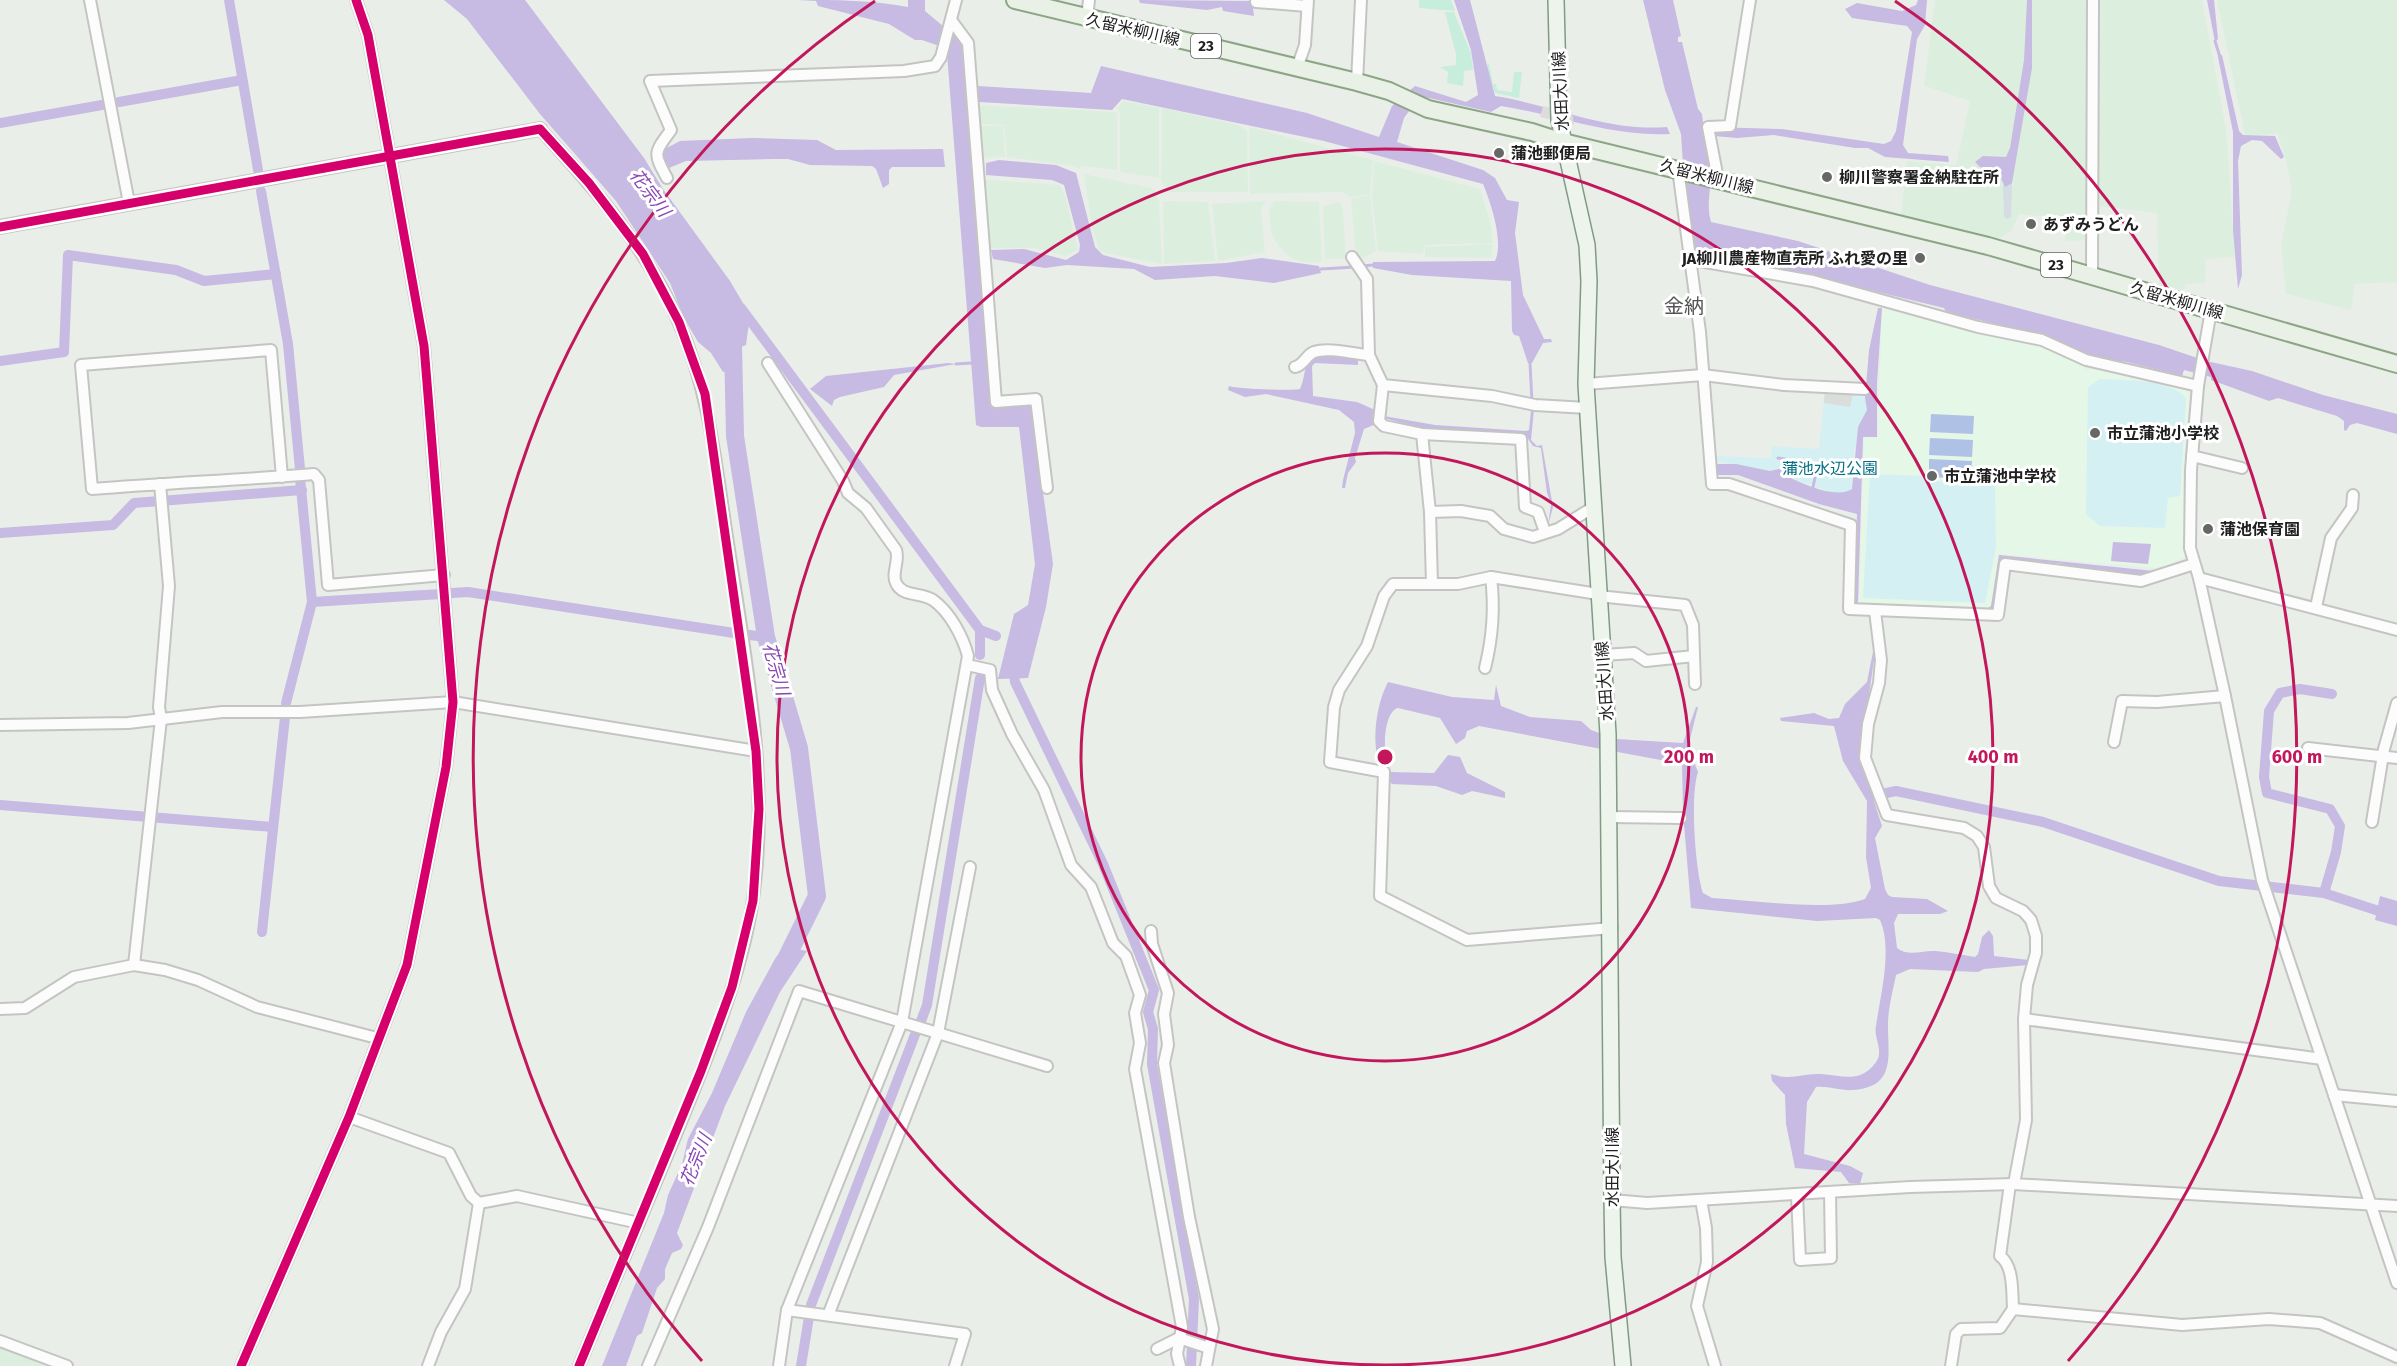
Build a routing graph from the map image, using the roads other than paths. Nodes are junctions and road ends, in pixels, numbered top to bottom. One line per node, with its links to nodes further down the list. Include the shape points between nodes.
1 (90, 0): 22 (street)
2 (356, 0): 18 (street, via 368,35)
3 (956, 0): 13 (street)
4 (1015, 0): 12 (main road, 久留米柳川線 / 23)
5 (1089, 0): 12 (street)
6 (1361, 0): 15 (street)
7 (1556, 0): 17 (main road, 水田大川線, via 1558,115)
8 (1750, 0): 21 (street, via 1730,126 1708,127)
9 (2093, 0): 26 (street)
10 (1256, 2): 11 (street)
11 (1307, 3): 14 (street, via 1305,45)
12 (1087, 18): 14 (main road, 久留米柳川線 / 23)
13 (951, 20): 20 (street, via 935,66 650,81 670,130 656,150); 43 (street, via 968,43 996,402 1036,399)
14 (1297, 68): 15 (main road, 久留米柳川線 / 23)
15 (1357, 82): 17 (main road, 久留米柳川線 / 23, via 1420,106)
16 (540, 129): 18 (street); 69 (street, via 589,183 643,254 679,322 705,394)
17 (1563, 142): 19 (main road, 久留米柳川線 / 23); 34 (main road, 水田大川線, via 1587,245)
18 (390, 157): 22 (street); 49 (street, via 424,346)
19 (1680, 169): 21 (main road, 久留米柳川線 / 23); 25 (street)
20 (667, 178)
21 (1715, 178): 26 (main road, 久留米柳川線 / 23)
22 (129, 203): 23 (street)
23 (0, 227)
24 (1352, 257): 28 (street, via 1370,291)
25 (1688, 259): 32 (street); 33 (street, via 1813,280 1978,327 2042,340 2086,360)
26 (2092, 275): 27 (main road, 久留米柳川線 / 23)
27 (2211, 310): 30 (main road, 久留米柳川線 / 23); 33 (street)
28 (1369, 356): 31 (street, via 1321,351 1310,353 1301,366); 35 (street)
29 (768, 363): 59 (street, via 848,493 866,508 896,550 896,585 904,592 933,600 944,610 965,644)
30 (2397, 364)
31 (1295, 367)
32 (1703, 375): 34 (street); 36 (street); 55 (street, via 1712,484 1729,484 1851,525 1849,609)
33 (2199, 381): 39 (street)
34 (1586, 384): 37 (main road, 水田大川線)
35 (1383, 385): 37 (street); 38 (street, via 1379,421 1384,426)
36 (1865, 389)
37 (1587, 408): 45 (main road, 水田大川線)
38 (1422, 434): 46 (street); 47 (street, via 1521,439 1525,507 1538,512)
39 (2192, 456): 40 (street); 48 (street, via 2190,548)
40 (2242, 468)
41 (282, 477): 42 (street); 42 (street, via 271,350 81,364 92,489); 49 (street, via 314,474 319,480 328,585)
42 (160, 484): 65 (street, via 169,586)
43 (1047, 488)
44 (2353, 495): 54 (street, via 2352,508 2331,538)
45 (1592, 508): 47 (street, via 1558,529); 53 (main road, 水田大川線)
46 (1430, 512): 47 (street, via 1461,511 1490,516 1504,529 1533,537); 52 (street)
47 (1545, 532)
48 (2194, 564): 51 (street); 55 (street, via 2141,580 2005,564 1998,615)
49 (444, 575): 63 (street)
50 (1491, 577): 52 (street, via 1458,584); 53 (street); 60 (street, via 1495,605 1493,636)
51 (2199, 578): 54 (street); 62 (street)
52 (1432, 584): 76 (street, via 1390,586 1367,646 1339,690 1334,706 1330,762 1384,772 1380,896 1467,940)
53 (1598, 595): 57 (main road, 水田大川線); 58 (street, via 1685,605 1693,624)
54 (2316, 607): 56 (street)
55 (1875, 611): 80 (street, via 1881,660 1865,758 1875,787 1887,815 1964,828 1977,836 1984,847 1989,886 1996,898 2023,911 2031,920 2036,953 2027,985)
56 (2397, 630)
57 (1603, 655): 58 (street, via 1634,653 1646,661); 72 (main road, 水田大川線)
58 (1694, 656): 61 (street)
59 (967, 664): 81 (street); 102 (street, via 990,670 992,690 1044,790 1071,865 1091,887 1113,943 1126,956 1140,995 1135,1013 1140,1043 1135,1069 1182,1327)
60 (1485, 668)
61 (1695, 684)
62 (2225, 696): 67 (street, via 2122,701); 84 (street, via 2262,879)
63 (453, 702): 65 (street, via 222,712); 69 (street); 83 (street, via 446,767 407,965)
64 (2397, 704): 70 (street)
65 (160, 719): 66 (street); 78 (street)
66 (0, 725)
67 (2114, 742)
68 (2308, 748): 70 (street)
69 (756, 751): 97 (street, via 759,809 753,901 737,965 701,1071)
70 (2383, 755): 71 (street); 74 (street)
71 (2397, 758)
72 (1610, 817): 73 (street); 76 (main road, 水田大川線)
73 (1681, 818)
74 (2372, 822)
75 (970, 867): 82 (street)
76 (1612, 928): 92 (main road, 水田大川線)
77 (1151, 931): 104 (street, via 1168,993 1164,1063 1189,1217 1213,1329)
78 (134, 965): 79 (street, via 74,977 25,1008); 83 (street, via 198,980 257,1007)
79 (0, 1009)
80 (2024, 1019): 84 (street); 89 (street, via 2026,1120)
81 (902, 1022): 82 (street); 100 (street); 111 (street, via 800,991 708,1227)
82 (938, 1033): 85 (street); 101 (street)
83 (377, 1038): 88 (street)
84 (2322, 1059): 86 (street)
85 (1047, 1066)
86 (2334, 1095): 87 (street); 95 (street)
87 (2397, 1101)
88 (349, 1117): 94 (street, via 449,1153); 108 (street)
89 (2012, 1184): 90 (street); 95 (street); 99 (street, via 2000,1256 2006,1260)
90 (1830, 1192): 91 (street); 91 (street, via 1831,1258 1800,1260)
91 (1797, 1195): 93 (street)
92 (1612, 1200): 93 (street); 116 (main road, 水田大川線)
93 (1701, 1200): 117 (street, via 1707,1262 1697,1306)
94 (478, 1203): 97 (street, via 517,1196); 109 (street, via 465,1289 441,1332)
95 (2371, 1204): 96 (street); 98 (street)
96 (2397, 1206)
97 (639, 1223): 110 (street)
98 (2397, 1283)
99 (2013, 1309): 106 (street, via 2182,1325 2269,1318 2320,1323); 118 (street, via 2000,1328 1961,1329 1956,1334)
100 (788, 1310): 101 (street); 112 (street)
101 (829, 1313): 113 (street, via 965,1334)
102 (1179, 1338): 104 (street); 105 (street); 114 (street)
103 (0, 1341): 107 (street)
104 (1209, 1348): 115 (street)
105 (1157, 1349)
106 (2397, 1357)
107 (66, 1366)
108 (242, 1366)
109 (428, 1366)
110 (579, 1366)
111 (648, 1366)
112 (779, 1366)
113 (955, 1366)
114 (1180, 1366)
115 (1206, 1366)
116 (1623, 1366)
117 (1715, 1366)
118 (1951, 1366)

